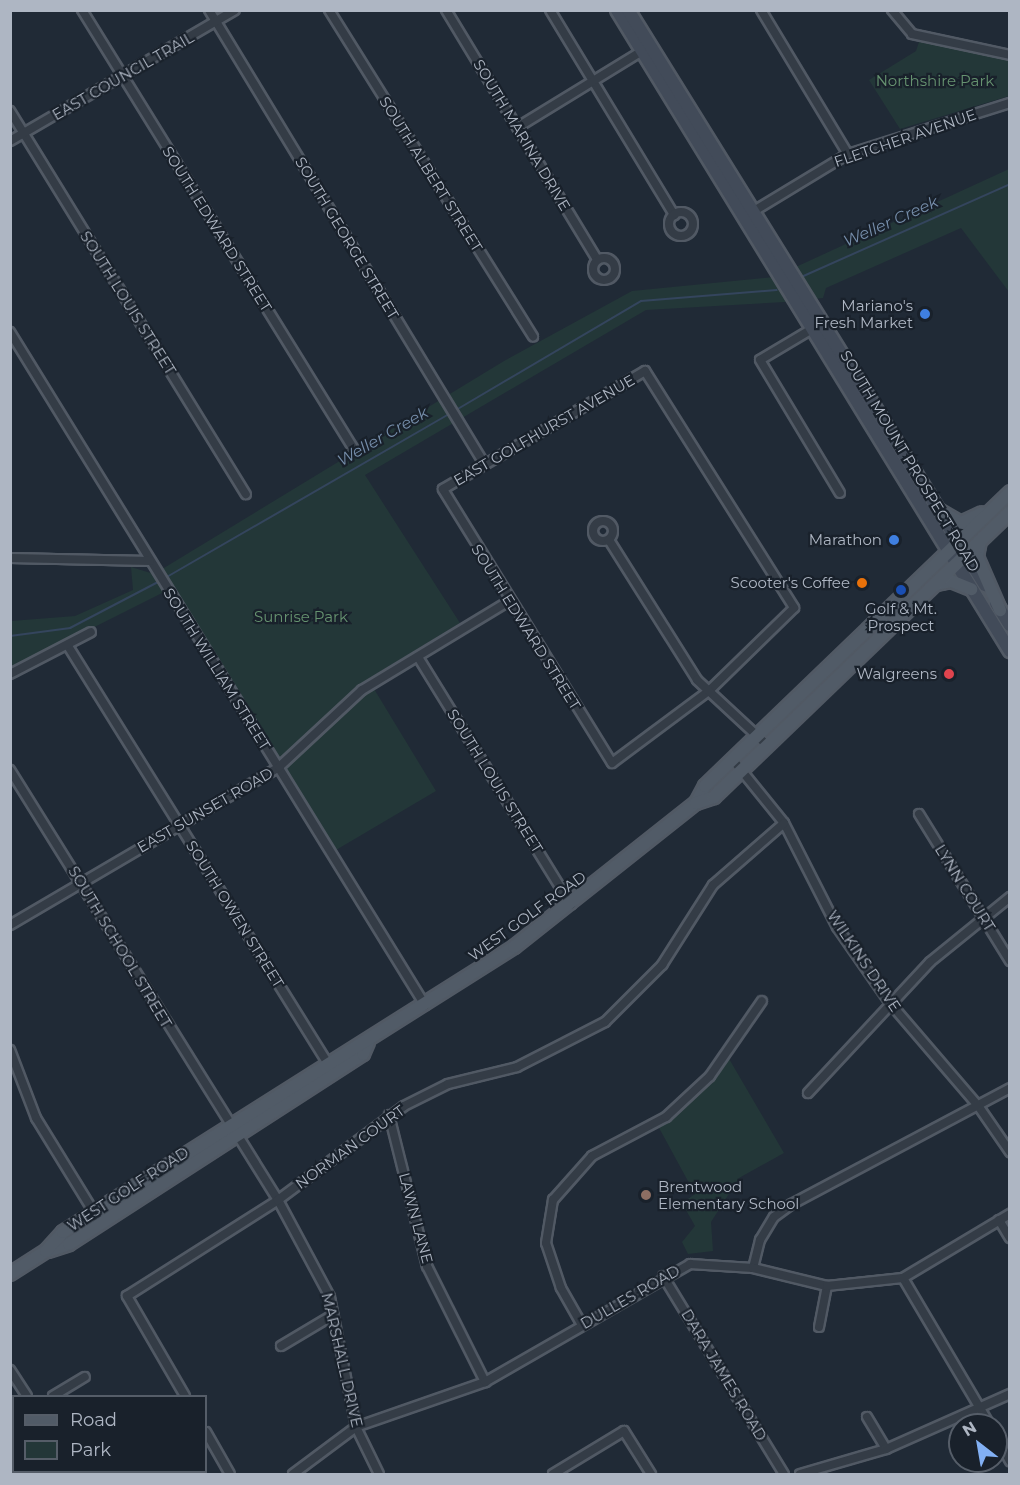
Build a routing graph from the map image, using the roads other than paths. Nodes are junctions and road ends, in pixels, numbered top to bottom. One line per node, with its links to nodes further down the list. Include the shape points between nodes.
1 (82, 10): 14 (street, SOUTH EDWARD STREET)
2 (209, 10): 11 (street, SOUTH GEORGE STREET)
3 (235, 10): 11 (street, EAST COUNCIL TRAIL)
4 (329, 10): 27 (street, SOUTH ALBERT STREET)
5 (446, 10): 18 (street, SOUTH MARINA DRIVE)
6 (550, 10): 15 (street)
7 (617, 10): 12 (main road, SOUTH MOUNT PROSPECT ROAD)
8 (628, 10): 12 (main road, SOUTH MOUNT PROSPECT ROAD)
9 (761, 10): 21 (street)
10 (892, 10): 13 (street, via 912,34)
11 (216, 22): 14 (street, EAST COUNCIL TRAIL); 29 (street, SOUTH GEORGE STREET)
12 (646, 48): 15 (street); 23 (main road, SOUTH MOUNT PROSPECT ROAD)
13 (1009, 55)
14 (123, 77): 19 (street, EAST COUNCIL TRAIL); 28 (street, SOUTH EDWARD STREET)
15 (592, 81): 18 (street); 22 (street)
16 (1010, 103): 21 (street, FLETCHER AVENUE)
17 (10, 111): 19 (street, SOUTH LOUIS STREET)
18 (518, 127): 24 (street, SOUTH MARINA DRIVE)
19 (24, 133): 20 (street, EAST COUNCIL TRAIL); 32 (street, SOUTH LOUIS STREET)
20 (10, 141)
21 (848, 154): 23 (street, FLETCHER AVENUE)
22 (674, 215)
23 (748, 215): 25 (main road, SOUTH MOUNT PROSPECT ROAD)
24 (597, 260)
25 (816, 326): 31 (street, via 760,360); 34 (main road, SOUTH MOUNT PROSPECT ROAD); 40 (main road, SOUTH MOUNT PROSPECT ROAD)
26 (10, 332): 43 (street, SOUTH WILLIAM STREET)
27 (533, 337)
28 (353, 448)
29 (485, 465): 30 (street, EAST GOLFHURST AVENUE); 55 (street, EAST GOLFHURST AVENUE, via 645,371 794,608)
30 (443, 489): 47 (street, SOUTH EDWARD STREET)
31 (840, 493)
32 (246, 494)
33 (1005, 496): 34 (main road, via 967,522); 38 (main road, WEST GOLF ROAD)
34 (940, 511): 38 (main road, SOUTH MOUNT PROSPECT ROAD)
35 (1010, 512): 37 (main road, WEST GOLF ROAD)
36 (609, 540): 55 (street, via 697,680)
37 (980, 541): 41 (main road, WEST GOLF ROAD); 48 (main road, via 977,557)
38 (959, 542): 40 (main road, WEST GOLF ROAD); 41 (main road, SOUTH MOUNT PROSPECT ROAD)
39 (10, 549): 42 (street)
40 (948, 552): 44 (main road, SOUTH MOUNT PROSPECT ROAD); 56 (main road, WEST GOLF ROAD)
41 (967, 554): 44 (main road, WEST GOLF ROAD); 48 (main road, SOUTH MOUNT PROSPECT ROAD)
42 (13, 558): 43 (street)
43 (150, 561): 59 (street, SOUTH WILLIAM STREET)
44 (955, 565): 45 (main road, WEST GOLF ROAD); 46 (main road, SOUTH MOUNT PROSPECT ROAD)
45 (935, 585): 46 (main road, via 951,581); 57 (main road, WEST GOLF ROAD)
46 (971, 589): 52 (main road, SOUTH MOUNT PROSPECT ROAD)
47 (508, 601): 53 (street, EAST SUNSET ROAD); 55 (street, SOUTH EDWARD STREET, via 612,763)
48 (1000, 610): 49 (main road, SOUTH MOUNT PROSPECT ROAD)
49 (1010, 626)
50 (91, 632): 51 (street)
51 (68, 646): 54 (street); 65 (street, SOUTH OWEN STREET)
52 (1010, 651)
53 (418, 657): 59 (street, EAST SUNSET ROAD, via 362,690); 68 (street, SOUTH LOUIS STREET)
54 (10, 674)
55 (710, 690): 56 (street)
56 (758, 737): 57 (street); 58 (main road, WEST GOLF ROAD)
57 (768, 746): 61 (main road, WEST GOLF ROAD)
58 (733, 760): 61 (street, WILKINS DRIVE); 62 (main road, WEST GOLF ROAD, via 705,786)
59 (279, 767): 65 (street, EAST SUNSET ROAD); 74 (street, SOUTH WILLIAM STREET)
60 (10, 770): 66 (street, SOUTH SCHOOL STREET)
61 (742, 770): 62 (main road, WEST GOLF ROAD, via 714,797); 64 (street, WILKINS DRIVE)
62 (696, 803): 68 (main road, WEST GOLF ROAD)
63 (919, 814): 69 (street, LYNN COURT)
64 (784, 823): 73 (street, WILKINS DRIVE, via 837,927); 81 (street, NORMAN COURT, via 713,885 662,966 605,1022 556,1051 448,1084)
65 (180, 825): 66 (street, EAST SUNSET ROAD); 77 (street, SOUTH OWEN STREET)
66 (81, 882): 70 (street, EAST SUNSET ROAD); 82 (street, SOUTH SCHOOL STREET)
67 (1010, 897): 69 (street)
68 (572, 905): 74 (main road, WEST GOLF ROAD)
69 (983, 916): 71 (street, LYNN COURT); 73 (street)
70 (10, 926)
71 (1010, 961)
72 (762, 1002): 98 (street, via 710,1076 666,1117 592,1156 553,1200 546,1244 561,1288)
73 (890, 1003): 79 (street); 80 (street, WILKINS DRIVE)
74 (425, 1005): 75 (main road, WEST GOLF ROAD)
75 (368, 1042): 77 (main road, WEST GOLF ROAD, via 353,1044); 83 (main road, WEST GOLF ROAD, via 363,1054)
76 (10, 1050): 86 (street, via 36,1118)
77 (326, 1061): 82 (main road, WEST GOLF ROAD)
78 (1010, 1088): 80 (street)
79 (808, 1093)
80 (979, 1107): 84 (street, WILKINS DRIVE); 92 (street, via 774,1217 760,1240)
81 (389, 1115): 85 (street, NORMAN COURT); 103 (street, LAWN LANE, via 427,1266)
82 (229, 1124): 83 (street, MARSHALL DRIVE); 86 (main road, WEST GOLF ROAD)
83 (236, 1136): 85 (street, MARSHALL DRIVE); 89 (main road, WEST GOLF ROAD)
84 (1010, 1152)
85 (278, 1200): 97 (street, MARSHALL DRIVE, via 330,1297); 107 (street, NORMAN COURT, via 127,1296)
86 (94, 1212): 89 (street); 91 (main road, WEST GOLF ROAD, via 63,1232)
87 (1010, 1214): 88 (street)
88 (999, 1220): 90 (street); 95 (street)
89 (101, 1224): 91 (main road, WEST GOLF ROAD, via 69,1244)
90 (1010, 1238)
91 (46, 1251): 93 (main road, WEST GOLF ROAD)
92 (753, 1268): 94 (street, DULLES ROAD, via 690,1264); 96 (street, DULLES ROAD)
93 (10, 1274)
94 (663, 1276): 98 (street, DULLES ROAD); 119 (street, DARA JAMES ROAD)
95 (903, 1278): 96 (street, DULLES ROAD); 108 (street)
96 (827, 1286): 99 (street)
97 (333, 1315): 100 (street); 111 (street, MARSHALL DRIVE)
98 (582, 1325): 103 (street, DULLES ROAD)
99 (819, 1327)
100 (281, 1346)
101 (10, 1370): 105 (street)
102 (85, 1377): 106 (street)
103 (486, 1382): 111 (street, DULLES ROAD)
104 (1010, 1394): 108 (street)
105 (26, 1395)
106 (55, 1395)
107 (184, 1395)
108 (981, 1407): 109 (street); 113 (street)
109 (984, 1413)
110 (867, 1417): 113 (street)
111 (356, 1427): 115 (street, DULLES ROAD); 116 (street, MARSHALL DRIVE)
112 (207, 1434): 114 (street)
113 (886, 1449): 120 (street)
114 (230, 1474)
115 (293, 1474)
116 (379, 1474)
117 (554, 1474): 118 (street, via 624,1431)
118 (651, 1474)
119 (784, 1474)
120 (800, 1474)

